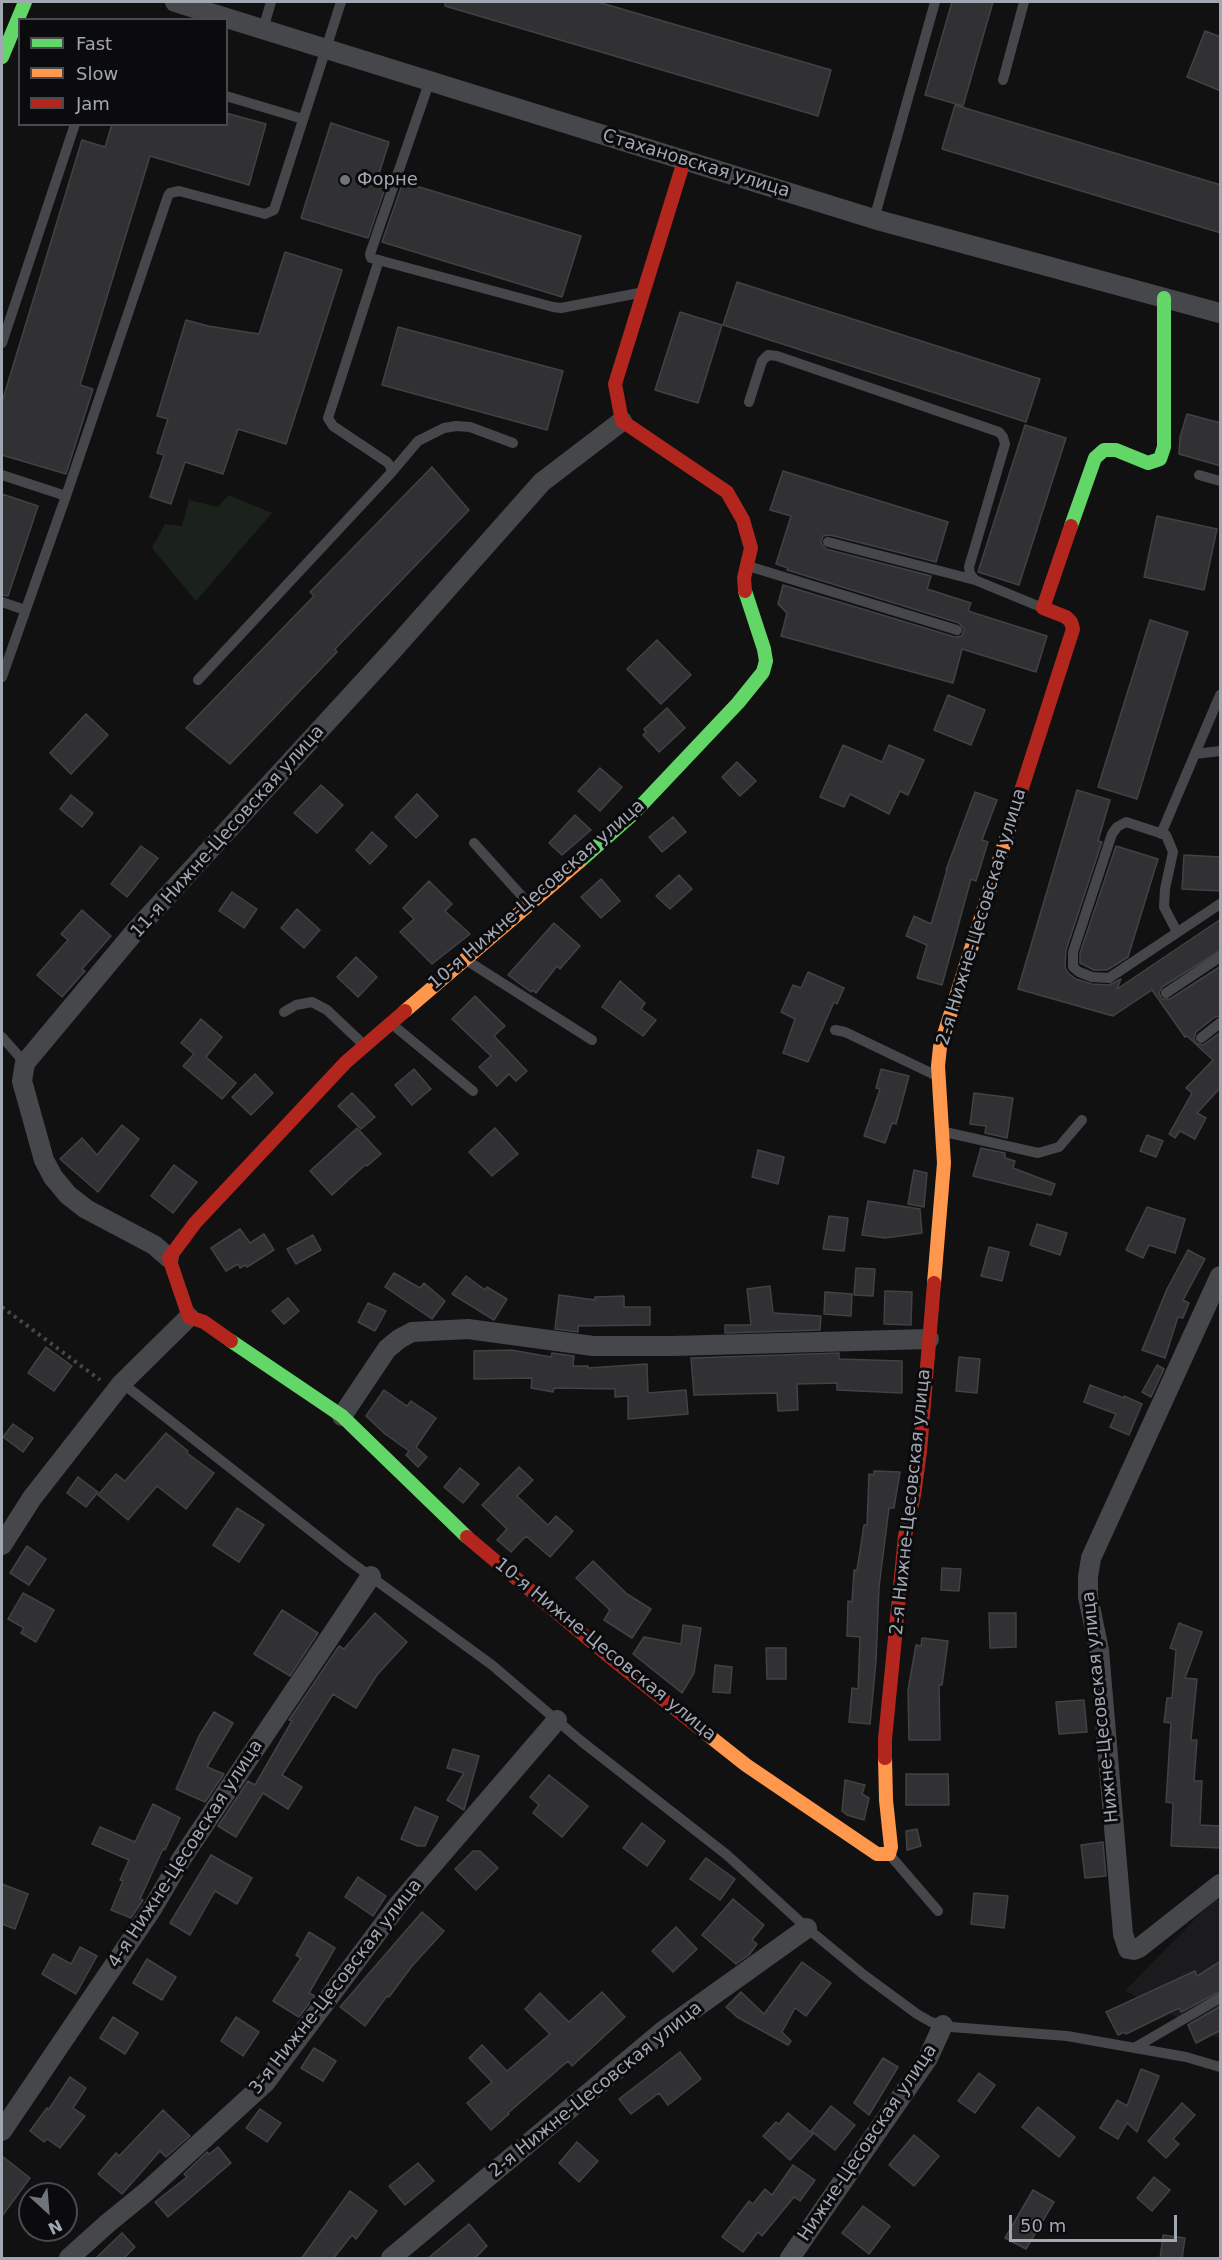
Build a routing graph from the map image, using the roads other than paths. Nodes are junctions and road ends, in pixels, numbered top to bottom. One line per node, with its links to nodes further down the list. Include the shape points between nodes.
1 (26, 2): 7 (street)
2 (176, 2): 9 (street, Стахановская улица)
3 (271, 2): 11 (lane)
4 (341, 2): 12 (lane)
5 (935, 2): 20 (lane)
6 (1024, 2): 15 (lane)
7 (19, 18)
8 (228, 18): 11 (street, Стахановская улица)
9 (228, 18)
10 (18, 20): 13 (street)
11 (263, 29): 12 (street, Стахановская улица)
12 (326, 48): 14 (street, Стахановская улица); 17 (lane)
13 (2, 57)
14 (430, 80): 19 (street, Стахановская улица); 21 (lane, via 370,255)
15 (1003, 80)
16 (228, 97): 17 (lane)
17 (303, 119): 33 (lane, via 272,212 265,214 179,191 170,193)
18 (74, 126): 25 (lane)
19 (684, 161): 20 (street, Стахановская улица); 22 (street)
20 (874, 219): 23 (street, Стахановская улица)
21 (380, 260): 22 (lane, via 561,308); 29 (lane, via 328,418 333,426 387,462)
22 (644, 292): 27 (street, via 615,384)
23 (1164, 298): 24 (street, Стахановская улица); 38 (street, via 1164,447 1160,459 1148,463 1116,450 1104,450 1095,458)
24 (1221, 313)
25 (2, 343)
26 (749, 402): 36 (lane, via 762,361 768,355 777,356 999,432 1005,444 969,567)
27 (622, 421): 35 (street, 10-я Нижне-Цесовская улица, via 727,492 749,537 751,548); 62 (street, 11-я Нижне-Цесовская улица, via 542,482 137,929)
28 (513, 443): 29 (lane, via 470,427 444,428 418,441)
29 (391, 473): 42 (lane)
30 (2, 476): 33 (lane)
31 (1199, 476): 32 (lane)
32 (1221, 481)
33 (66, 496): 39 (lane)
34 (828, 542): 36 (lane)
35 (746, 565): 40 (lane); 48 (street, 10-я Нижне-Цесовская улица, via 745,595 766,661 763,672 633,814)
36 (975, 580): 38 (lane)
37 (2, 602): 39 (lane)
38 (1043, 608): 63 (street, 2-я Нижне-Цесовская улица, via 1066,617 1073,629 940,1047)
39 (25, 610): 41 (lane)
40 (957, 630)
41 (2, 677)
42 (198, 680)
43 (1221, 695): 45 (lane)
44 (1221, 751): 45 (lane)
45 (1195, 754): 46 (lane)
46 (1161, 834): 50 (lane, via 1166,836 1173,852 1164,908); 50 (lane, via 1126,822 1112,834 1073,952 1073,968 1092,977 1109,978)
47 (474, 843): 48 (lane)
48 (529, 904): 52 (street, 10-я Нижне-Цесовская улица)
49 (1221, 904): 50 (lane)
50 (1177, 932)
51 (1221, 957): 53 (lane)
52 (465, 959): 55 (street, 10-я Нижне-Цесовская улица); 60 (lane)
53 (1166, 993)
54 (284, 1012): 61 (lane, via 312,1002 327,1010)
55 (390, 1023): 61 (street, 10-я Нижне-Цесовская улица); 64 (lane)
56 (1221, 1023): 59 (lane)
57 (835, 1030): 63 (lane)
58 (2, 1037): 62 (lane)
59 (1201, 1038)
60 (592, 1040)
61 (364, 1045): 67 (street, 10-я Нижне-Цесовская улица, via 210,1207)
62 (25, 1063): 67 (street, via 22,1081 44,1160 53,1177 86,1209 154,1245)
63 (938, 1077): 66 (street, 2-я Нижне-Цесовская улица)
64 (474, 1091)
65 (1082, 1120): 66 (lane, via 1059,1147 1038,1153)
66 (941, 1132): 70 (street, 2-я Нижне-Цесовская улица, via 944,1163)
67 (169, 1258): 69 (street)
68 (1221, 1276): 77 (street, Нижне-Цесовская улица, via 1091,1558 1088,1576 1088,1597 1099,1650 1123,1934 1128,1949 1139,1948)
69 (189, 1317): 71 (street); 72 (street, 10-я Нижне-Цесовская улица, via 204,1322)
70 (928, 1339): 72 (street, via 594,1346 468,1329 412,1332 387,1349); 76 (street, 2-я Нижне-Цесовская улица, via 920,1451 905,1536 885,1739)
71 (118, 1387): 73 (street, via 32,1498); 74 (lane)
72 (342, 1416): 76 (street, 10-я Нижне-Цесовская улица, via 467,1537 605,1653 746,1765 870,1851)
73 (2, 1545)
74 (370, 1576): 75 (lane, via 492,1665); 84 (street, 4-я Нижне-Цесовская улица)
75 (557, 1720): 79 (lane, via 727,1855); 86 (street, 3-я Нижне-Цесовская улица, via 398,1905 265,2082)
76 (889, 1854): 78 (lane)
77 (1221, 1884)
78 (938, 1911)
79 (807, 1928): 81 (lane, via 917,2014); 87 (street, 2-я Нижне-Цесовская улица, via 663,2031)
80 (1221, 1998): 82 (lane)
81 (943, 2025): 82 (lane, via 1067,2036); 85 (street, Нижне-Цесовская улица, via 928,2058)
82 (1134, 2048): 83 (lane)
83 (1221, 2067)
84 (2, 2131)
85 (794, 2257)
86 (69, 2259)
87 (391, 2259)

